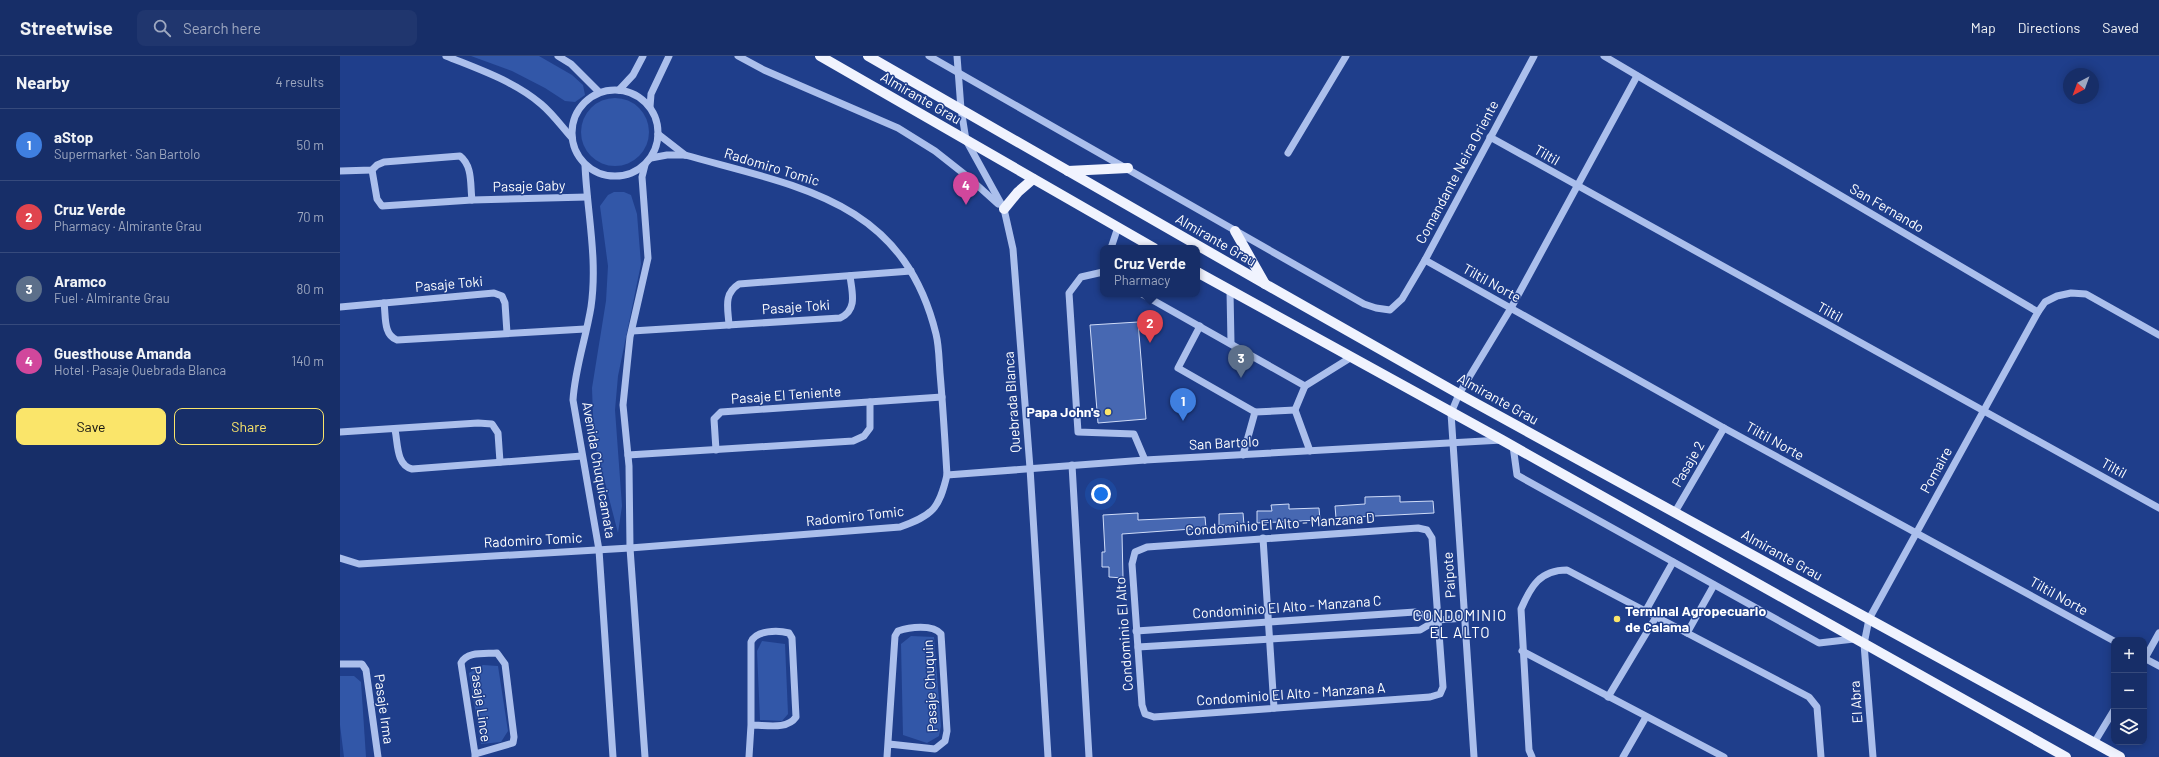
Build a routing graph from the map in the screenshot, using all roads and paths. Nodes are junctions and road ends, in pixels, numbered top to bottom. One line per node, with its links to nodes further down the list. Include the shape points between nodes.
1 (446, 56): 21 (street, Avenida Chuquicamata, via 483,70 541,104)
2 (558, 56): 16 (street, via 571,64)
3 (643, 56): 15 (street, via 633,75)
4 (669, 56): 17 (street, via 651,94)
5 (738, 56): 36 (street, via 764,70 898,128 934,151)
6 (820, 56): 22 (main road, Almirante Grau)
7 (868, 56): 18 (main road, Almirante Grau)
8 (929, 56): 13 (street, Almirante Grau)
9 (958, 56): 13 (street, Quebrada Blanca)
10 (1346, 56): 23 (street)
11 (1534, 56): 20 (street, Comandante Neira Oriente)
12 (1604, 56): 14 (street, San Fernando)
13 (958, 72): 18 (street, Quebrada Blanca); 28 (street, Almirante Grau)
14 (1637, 76): 33 (street, Paipote); 55 (street, San Fernando)
15 (619, 90): 16 (street); 17 (street, via 636,95)
16 (599, 92): 21 (street, Avenida Chuquicamata, via 577,110 572,124)
17 (650, 107): 19 (street, Avenida Chuquicamata, via 655,115)
18 (961, 109): 22 (street, Quebrada Blanca); 31 (main road, Almirante Grau)
19 (658, 134): 24 (street, Radomiro Tomic); 25 (street, Avenida Chuquicamata)
20 (1490, 137): 33 (street, Tiltil); 43 (street, Comandante Neira Oriente)
21 (572, 138): 26 (street, Avenida Chuquicamata, via 576,153)
22 (966, 140): 32 (main road, Almirante Grau); 36 (street, Quebrada Blanca)
23 (1288, 154)
24 (685, 155): 25 (street, Radomiro Tomic); 44 (street, Radomiro Tomic, via 797,186 825,198 858,215 889,240)
25 (650, 158): 27 (street, Avenida Chuquicamata)
26 (585, 165): 27 (street, Avenida Chuquicamata, via 599,173 615,176 631,174); 34 (street, Avenida Chuquicamata)
27 (645, 165): 59 (street, Avenida Chuquicamata, via 642,177 648,258)
28 (1128, 168): 31 (main road); 38 (street, Almirante Grau)
29 (372, 170): 30 (street); 35 (street, Pasaje Gaby, via 377,199 382,206); 35 (street, via 384,162 460,156 469,168)
30 (340, 171)
31 (1067, 171): 41 (main road, Almirante Grau)
32 (1033, 179): 36 (main road); 37 (main road, Almirante Grau)
33 (1576, 186): 54 (street, Paipote); 69 (street, Tiltil)
34 (586, 197): 35 (street, Pasaje Gaby); 58 (street, Avenida Chuquicamata, via 594,250 591,307)
35 (472, 200)
36 (1004, 209): 86 (street, Quebrada Blanca, via 1013,248)
37 (1118, 227): 39 (street); 40 (main road, Almirante Grau)
38 (1235, 231): 48 (main road); 51 (street, Almirante Grau, via 1364,304 1390,310)
39 (1112, 245)
40 (1149, 245)
41 (1197, 245)
42 (1200, 247): 48 (main road, Almirante Grau)
43 (1425, 260): 51 (street, Comandante Neira Oriente); 54 (street, Tiltil Norte)
44 (911, 271): 47 (street, Pasaje Toki); 66 (street, Radomiro Tomic, via 921,289 936,334)
45 (1100, 273): 83 (street, via 1081,277 1069,293 1078,432 1134,434)
46 (1200, 274): 49 (main road)
47 (850, 276): 56 (street, Pasaje Toki, via 739,284 727,297); 56 (street, Pasaje Toki, via 853,307 848,314 840,318)
48 (1265, 284): 65 (main road, Almirante Grau)
49 (1230, 292): 62 (street); 63 (main road)
50 (1147, 297): 57 (street)
51 (1402, 299)
52 (384, 303): 53 (street, Pasaje Toki); 60 (street, via 388,333 397,340); 60 (street, Pasaje Toki, via 494,293 502,296 505,303)
53 (340, 307)
54 (1511, 308): 65 (street, Paipote); 72 (street, Tiltil Norte)
55 (2038, 312): 61 (street, via 2046,302 2056,296 2086,294); 69 (street, Pomaire)
56 (730, 325): 59 (street, Pasaje Toki)
57 (1200, 326): 62 (street); 70 (street, via 1178,368)
58 (586, 329): 60 (street); 82 (street, Avenida Chuquicamata, via 574,380 573,400)
59 (632, 331): 80 (street, Avenida Chuquicamata, via 623,405)
60 (507, 333)
61 (2159, 335)
62 (1231, 343): 64 (street)
63 (1350, 358): 64 (street); 71 (main road)
64 (1305, 386): 68 (street)
65 (1459, 394): 71 (street, Paipote); 89 (main road, Almirante Grau)
66 (942, 397): 67 (street, Pasaje El Teniente); 87 (street, Radomiro Tomic)
67 (870, 402): 78 (street, via 870,428 864,436 853,441); 78 (street, Pasaje El Teniente, via 721,412 714,419)
68 (1295, 410): 70 (street); 79 (street)
69 (1983, 411): 88 (street, Tiltil); 90 (street, Pomaire)
70 (1255, 412): 81 (street)
71 (1451, 413): 75 (main road); 76 (street, Paipote)
72 (1724, 428): 89 (street, Pasaje 2); 90 (street, Tiltil Norte)
73 (395, 430): 74 (street); 84 (street, via 400,462 405,467 412,469); 84 (street, via 492,424 498,433)
74 (340, 432)
75 (1502, 440): 76 (street, San Bartolo); 77 (main road)
76 (1453, 443): 79 (street, San Bartolo); 100 (street, Paipote)
77 (1513, 446): 96 (street, via 1517,475); 108 (main road)
78 (716, 450): 80 (street)
79 (1310, 451): 81 (street, San Bartolo)
80 (628, 455): 92 (street, Avenida Chuquicamata)
81 (1243, 455): 83 (street, San Bartolo)
82 (582, 456): 84 (street); 93 (street, Avenida Chuquicamata)
83 (1145, 460): 85 (street, San Bartolo)
84 (500, 462)
85 (1072, 465): 86 (street, San Bartolo); 132 (street)
86 (1030, 468): 87 (street, San Bartolo); 131 (street, Quebrada Blanca)
87 (947, 475): 92 (street, Radomiro Tomic, via 942,494 933,511 922,519 900,527)
88 (2159, 508)
89 (1675, 512): 101 (main road, Almirante Grau)
90 (1916, 533): 101 (street, Pomaire); 109 (street, Tiltil Norte)
91 (1263, 538): 94 (street, Condominio El Alto - Manzana D, via 1147,547); 102 (street, Condominio El Alto - Manzana D, via 1418,528 1427,530 1432,538); 103 (street)
92 (630, 548): 93 (street, Radomiro Tomic); 128 (street, Avenida Chuquicamata)
93 (599, 550): 95 (street, Radomiro Tomic, via 359,564); 127 (street, Avenida Chuquicamata)
94 (1135, 552): 104 (street, Condominio El Alto, via 1132,564)
95 (340, 558)
96 (1673, 562): 97 (street); 98 (street)
97 (1714, 585): 105 (street); 108 (street, via 1819,643)
98 (1646, 612): 99 (street); 112 (street, via 1567,570 1553,570 1541,577 1532,587 1521,609)
99 (1656, 617): 105 (street); 117 (street)
100 (1464, 618): 102 (street); 133 (street, Paipote)
101 (1869, 619): 110 (street, Pomaire); 123 (main road, Almirante Grau)
102 (1437, 620): 103 (street, Condominio El Alto - Manzana C, via 1415,612); 107 (street, via 1420,630); 118 (street, Condominio El Alto - Manzana A, via 1443,687 1440,694 1430,697)
103 (1268, 622): 104 (street, Condominio El Alto - Manzana C); 107 (street)
104 (1136, 631): 111 (street, Condominio El Alto)
105 (1687, 633): 137 (street, via 1809,697 1817,707)
106 (2159, 633): 113 (street)
107 (1270, 639): 111 (street); 118 (street)
108 (1854, 639): 110 (main road)
109 (2111, 639)
110 (1864, 644): 138 (street, El Abra); 139 (main road)
111 (1138, 647): 119 (street, Condominio El Alto)
112 (1522, 651): 117 (street); 134 (street, via 1529,750)
113 (2147, 654)
114 (2147, 660): 116 (street)
115 (340, 664): 126 (street, Pasaje Irma, via 362,664 366,670)
116 (2159, 666)
117 (1608, 697): 121 (street)
118 (1274, 708): 119 (street, Condominio El Alto - Manzana A, via 1154,717)
119 (1145, 714)
120 (2111, 715): 123 (street)
121 (1646, 717): 135 (street); 136 (street)
122 (751, 726): 122 (street, via 753,637 758,634 789,633 792,638 796,716 792,723 786,726); 129 (street)
123 (2094, 743): 140 (main road, Almirante Grau)
124 (889, 744): 124 (street, Pasaje Chuquin, via 935,749 945,741 947,731 941,634 938,629 903,629 895,636); 130 (street, Pasaje Chuquin)
125 (475, 756): 125 (street, Pasaje Lince, via 461,663 463,658 469,655 497,653 505,664 513,743)
126 (378, 757)
127 (613, 757)
128 (645, 757)
129 (749, 757)
130 (887, 757)
131 (1048, 757)
132 (1090, 757)
133 (1474, 757)
134 (1532, 757)
135 (1623, 757)
136 (1724, 757)
137 (1821, 757)
138 (1873, 757)
139 (2066, 757)
140 (2120, 757)

